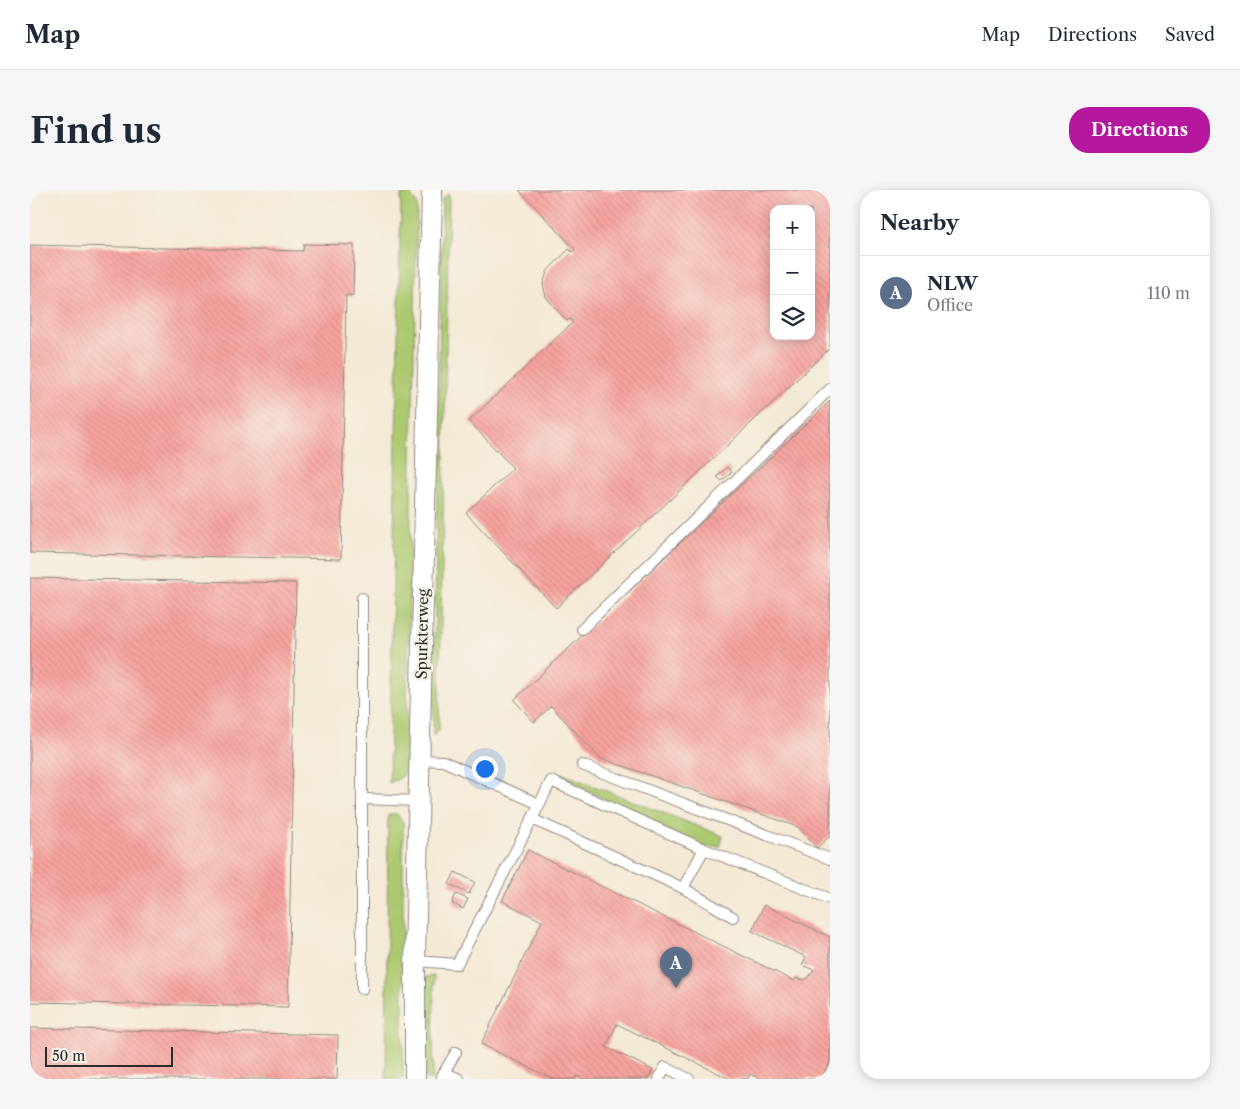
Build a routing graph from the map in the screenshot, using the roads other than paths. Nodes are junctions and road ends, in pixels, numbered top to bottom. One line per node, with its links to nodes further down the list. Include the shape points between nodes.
1 (432, 190): 5 (street, Spurkterweg)
2 (830, 389): 4 (lane)
3 (362, 598): 7 (lane)
4 (582, 628)
5 (420, 760): 8 (street, Spurkterweg); 9 (lane, via 443,761)
6 (582, 765): 12 (lane)
7 (362, 799): 8 (lane); 17 (lane)
8 (419, 801): 16 (street, Spurkterweg)
9 (540, 804): 10 (lane); 11 (lane, via 551,781)
10 (532, 819): 13 (lane); 16 (lane, via 457,964)
11 (704, 849): 13 (lane); 14 (lane)
12 (830, 859)
13 (683, 888): 15 (lane)
14 (830, 899)
15 (733, 917)
16 (415, 961): 20 (street, Spurkterweg)
17 (362, 989)
18 (456, 1052): 19 (lane)
19 (443, 1075): 21 (lane)
20 (415, 1079)
21 (459, 1079)
22 (659, 1079): 23 (lane, via 664,1067)
23 (689, 1079)

